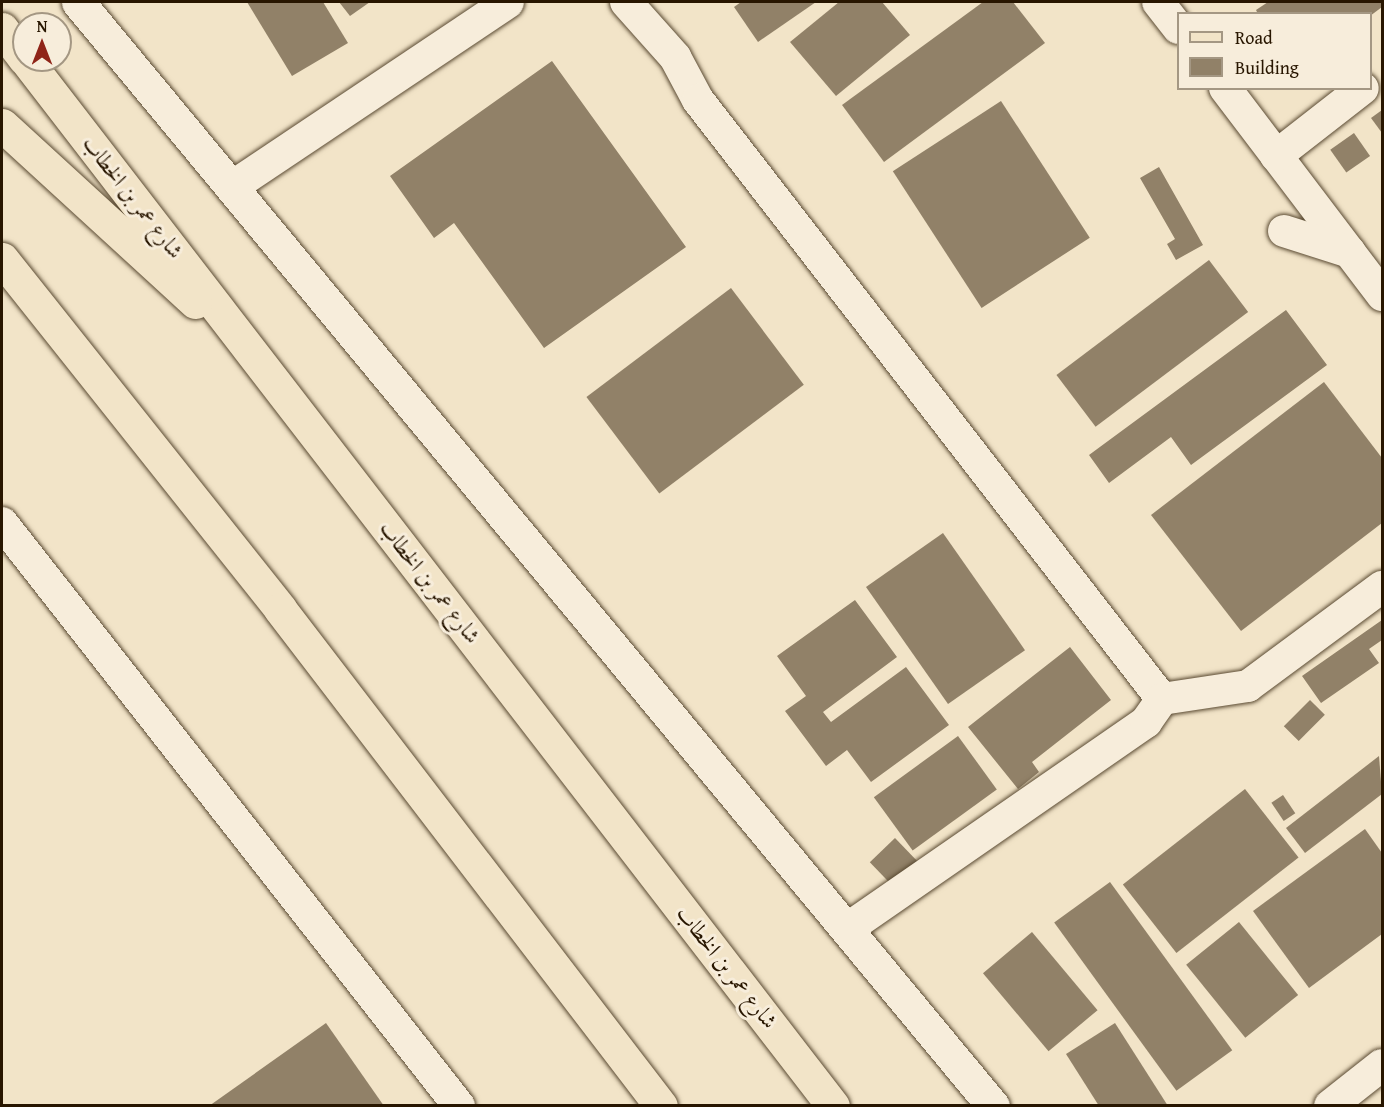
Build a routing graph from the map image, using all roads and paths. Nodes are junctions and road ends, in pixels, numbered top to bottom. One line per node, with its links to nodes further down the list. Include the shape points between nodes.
1 (78, 2): 13 (street)
2 (508, 2): 13 (street)
3 (626, 2): 21 (street, via 675,57 698,99 741,157)
4 (1158, 2): 5 (street)
5 (1177, 26)
6 (2, 29): 7 (main road, شارع عمر بن الخطاب)
7 (12, 42)
8 (35, 72): 18 (main road, شارع عمر بن الخطاب)
9 (1226, 90): 12 (street)
10 (1360, 90): 12 (street)
11 (2, 125): 18 (main road)
12 (1276, 156): 15 (street)
13 (232, 187): 22 (street)
14 (1284, 231): 15 (street)
15 (1350, 252): 17 (street)
16 (2, 259): 25 (main road, via 280,609)
17 (1383, 295)
18 (257, 357): 26 (main road, شارع عمر بن الخطاب)
19 (2, 523): 24 (street)
20 (1383, 587): 21 (street, via 1248,686)
21 (1162, 699): 22 (street, via 1146,722)
22 (847, 929): 27 (street)
23 (1383, 1065): 28 (street)
24 (459, 1106)
25 (661, 1106)
26 (833, 1106)
27 (993, 1106)
28 (1330, 1106)

